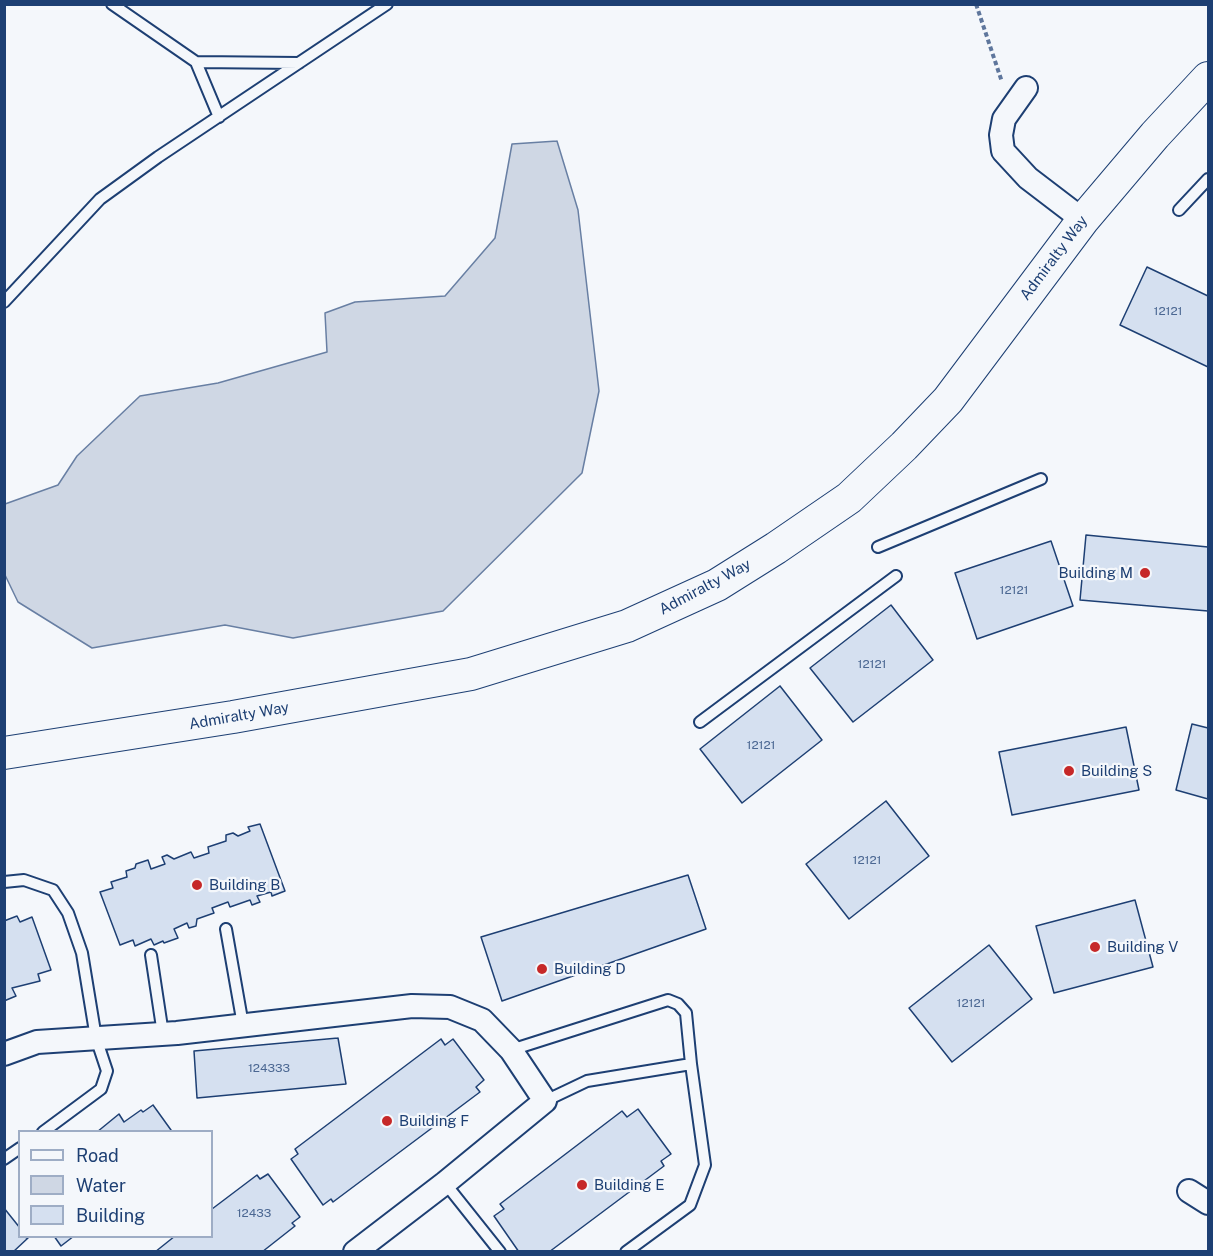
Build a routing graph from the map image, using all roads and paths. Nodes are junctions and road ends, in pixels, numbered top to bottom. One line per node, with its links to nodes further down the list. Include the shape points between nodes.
1 (112, 4): 4 (lane)
2 (387, 4): 5 (lane)
3 (976, 4): 8 (path)
4 (196, 62): 5 (lane); 9 (lane)
5 (299, 63): 9 (lane)
6 (1209, 78): 12 (street, Admiralty Way)
7 (1026, 88): 8 (street)
8 (1012, 108): 12 (street, via 1004,119 1003,151 1028,178)
9 (219, 117): 13 (lane, via 100,199)
10 (1209, 179): 11 (lane)
11 (1179, 210)
12 (1083, 220): 18 (street, Admiralty Way, via 948,400 904,446 849,498 717,585 627,626 471,674)
13 (4, 302)
14 (1041, 479): 15 (lane)
15 (878, 547)
16 (896, 576): 17 (lane)
17 (700, 722)
18 (4, 753)
19 (4, 882): 24 (lane, via 24,880 53,890 68,913 82,953)
20 (226, 929): 22 (lane)
21 (151, 956): 23 (lane)
22 (243, 1025): 23 (street); 25 (street, via 412,1006 450,1007 482,1020)
23 (163, 1034): 24 (street)
24 (96, 1038): 26 (street, via 37,1042); 29 (lane, via 107,1071 101,1089)
25 (511, 1050): 27 (lane, via 668,1000 686,1013); 28 (street)
26 (4, 1054)
27 (691, 1064): 28 (lane, via 587,1081); 37 (lane, via 705,1165 690,1205)
28 (545, 1101): 32 (street)
29 (44, 1130)
30 (18, 1149): 31 (lane)
31 (4, 1159)
32 (445, 1183): 35 (street); 36 (lane)
33 (1189, 1191): 34 (street)
34 (1209, 1203)
35 (355, 1251)
36 (500, 1251)
37 (626, 1251)

